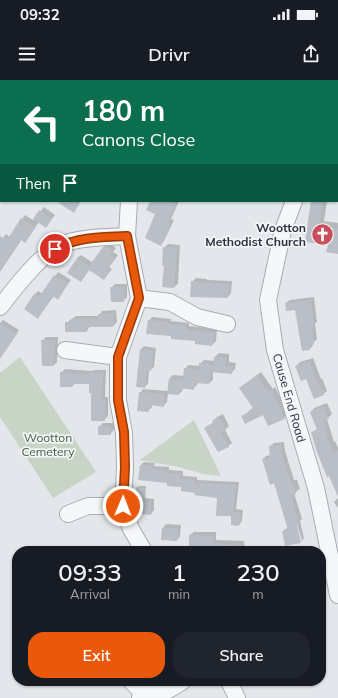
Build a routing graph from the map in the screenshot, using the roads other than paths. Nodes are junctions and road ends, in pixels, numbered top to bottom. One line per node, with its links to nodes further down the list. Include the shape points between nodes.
1 (129, 202): 3 (street)
2 (294, 202): 12 (street, Cause End Road, via 283,230 268,300 274,350 316,488)
3 (127, 236): 4 (street); 5 (street, via 65,243 45,255)
4 (139, 298): 6 (street, via 170,302 197,317); 8 (street)
5 (0, 307)
6 (227, 325)
7 (65, 350): 8 (street)
8 (118, 357): 9 (street, via 118,400 124,432)
9 (123, 506): 10 (street, via 88,506); 11 (street, via 131,529)
10 (68, 514)
11 (141, 546)
12 (324, 546)
13 (326, 557): 14 (street, Cause End Road)
14 (338, 595)
15 (176, 686): 17 (street, via 160,694)
16 (231, 686): 18 (street)
17 (137, 690)
18 (237, 698)

